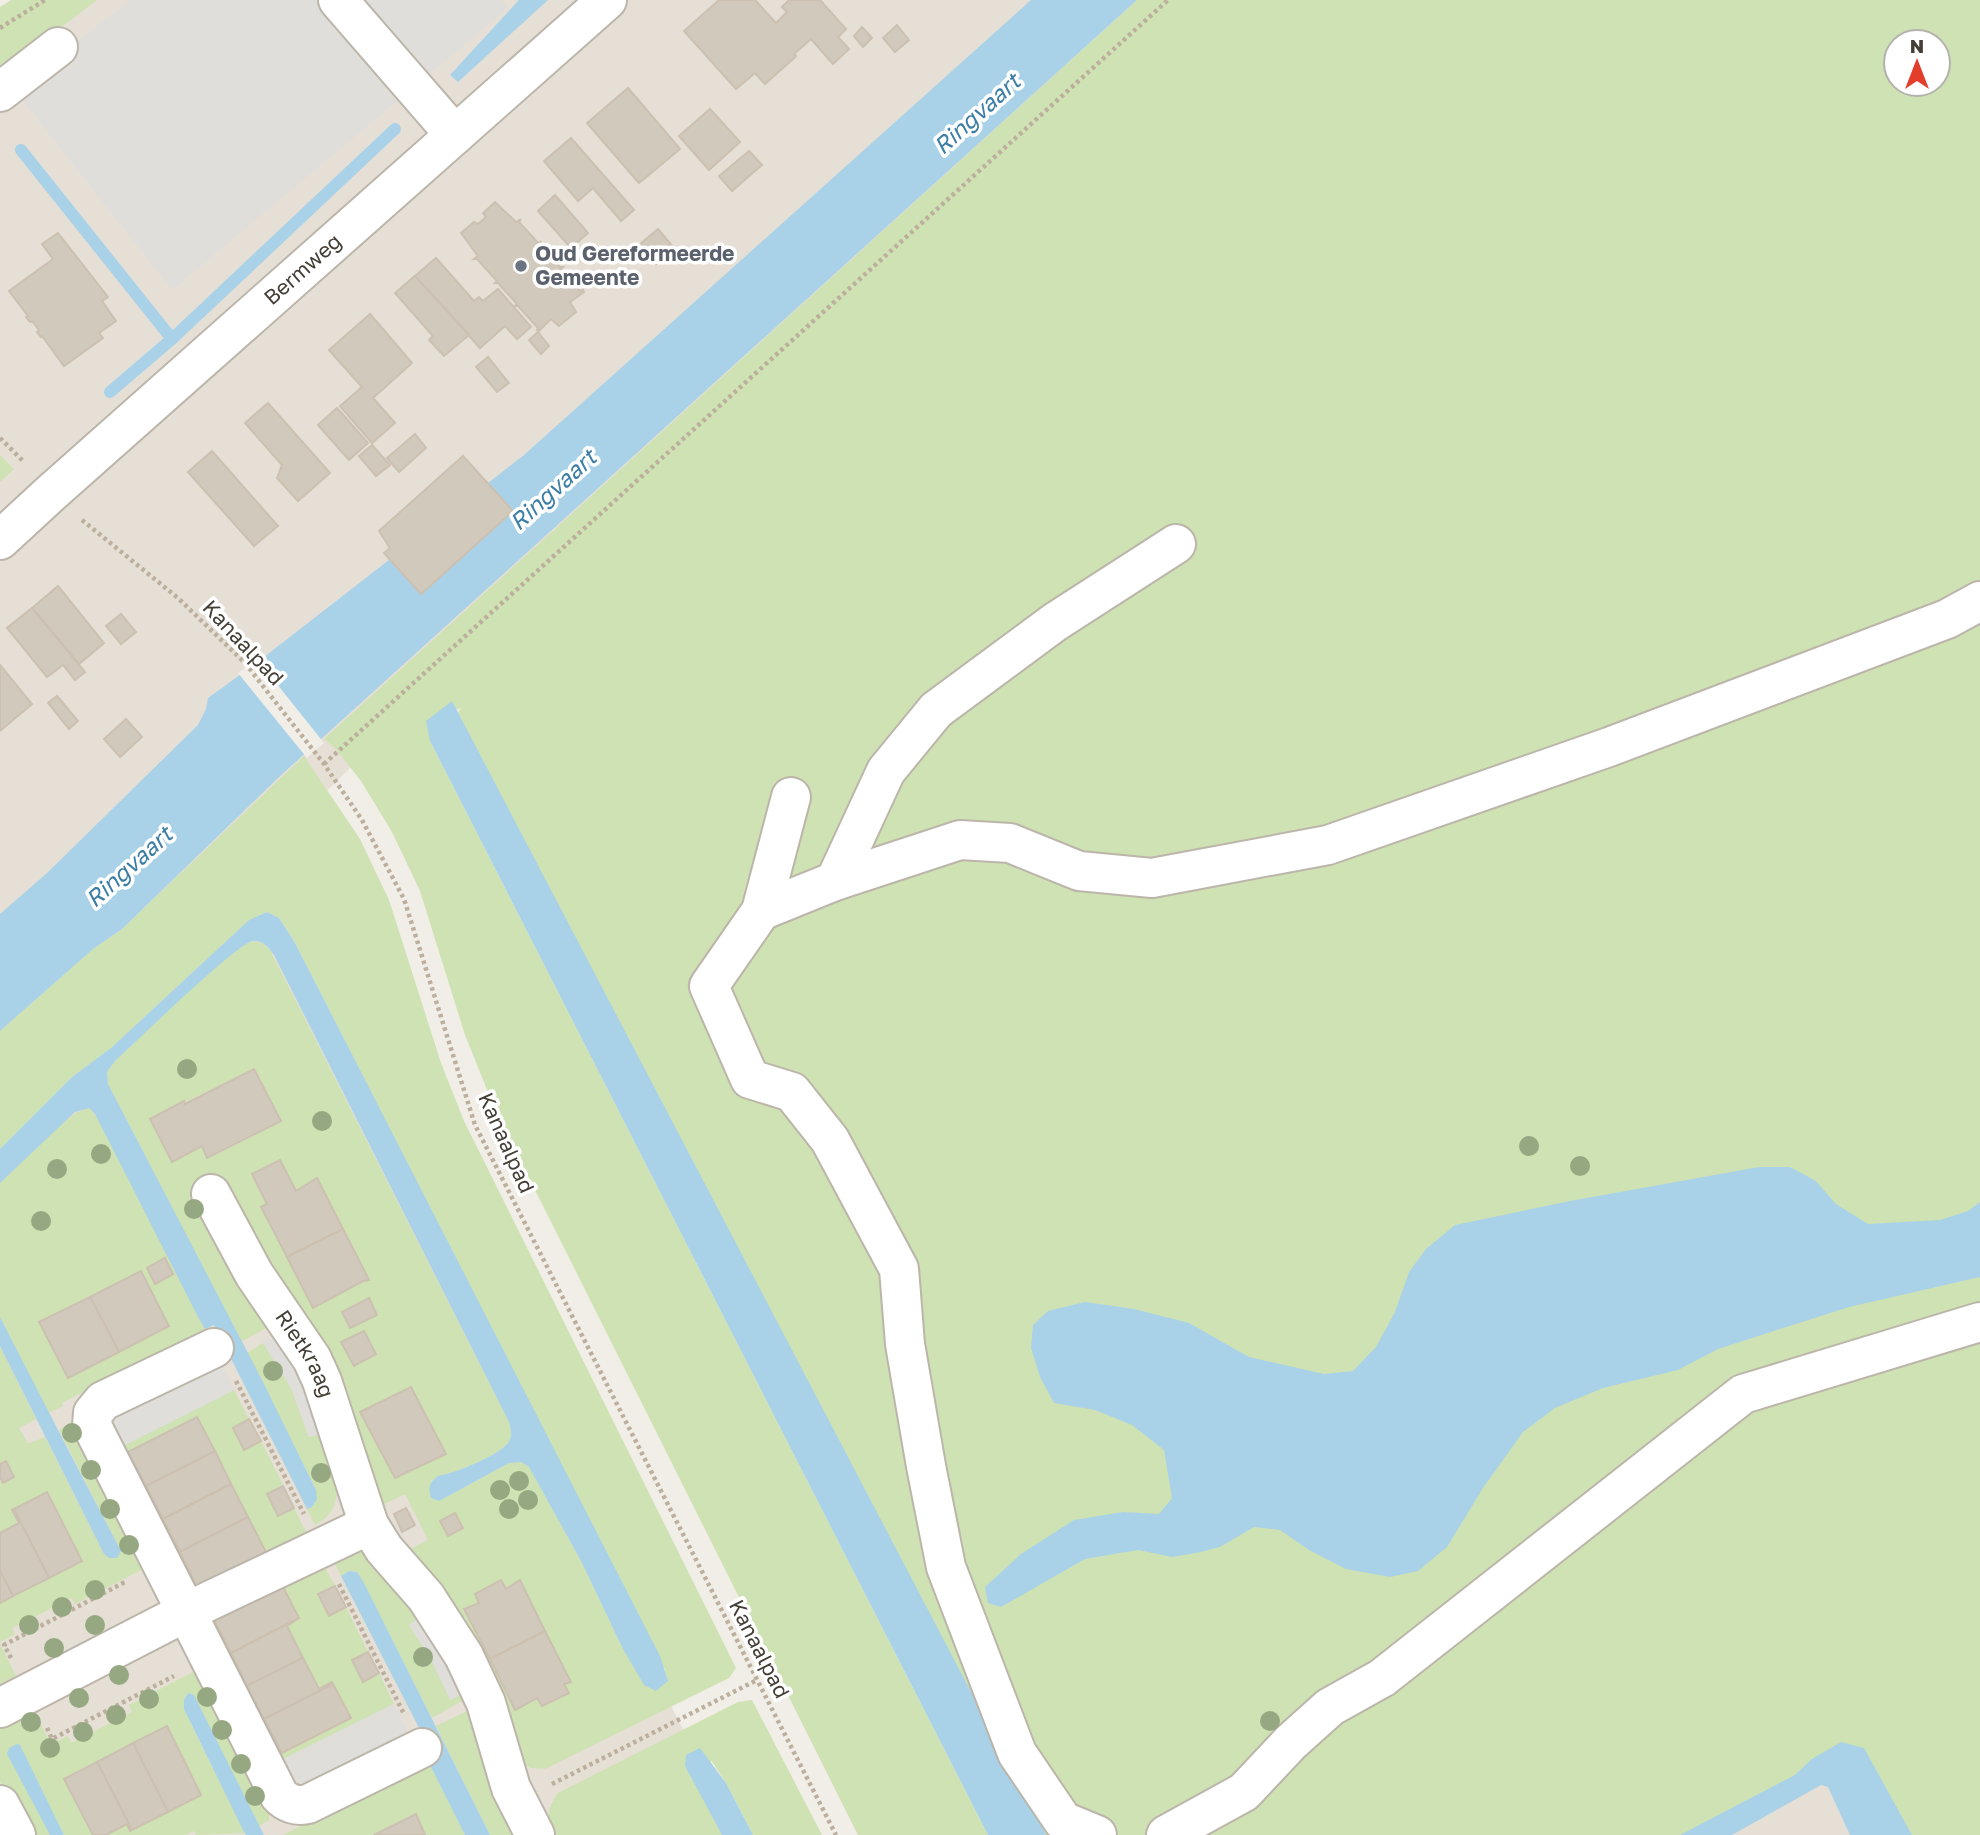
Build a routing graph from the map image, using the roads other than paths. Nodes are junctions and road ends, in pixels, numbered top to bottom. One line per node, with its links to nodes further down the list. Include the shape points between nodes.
1 (338, 0): 5 (street)
2 (607, 0): 5 (street, Bermweg)
3 (58, 47): 4 (street)
4 (0, 92)
5 (455, 135): 6 (street, Bermweg)
6 (0, 540)
7 (1176, 544): 10 (street, via 1055,621 936,710 886,771)
8 (1980, 601): 10 (street, via 1947,619 1609,747 1328,845 1152,878 1079,871 1010,843 960,840)
9 (791, 797): 11 (street)
10 (835, 881): 11 (street)
11 (761, 911): 22 (street, via 709,986 750,1079 792,1092 830,1140 899,1269 905,1344 946,1567 1017,1753 1063,1821)
12 (211, 1194): 15 (street, Rietkraag, via 254,1274 312,1360)
13 (1980, 1322): 23 (street, via 1743,1394 1382,1678 1330,1707 1244,1792)
14 (214, 1349): 16 (street, via 103,1401 92,1419 93,1432)
15 (369, 1525): 16 (street); 21 (street, Rietkraag, via 426,1597 464,1656 486,1703 517,1801)
16 (186, 1612): 17 (street); 18 (street, via 283,1799 308,1804)
17 (0, 1708)
18 (422, 1748)
19 (0, 1805): 20 (street)
20 (16, 1835)
21 (536, 1835)
22 (1097, 1835)
23 (1166, 1835)

